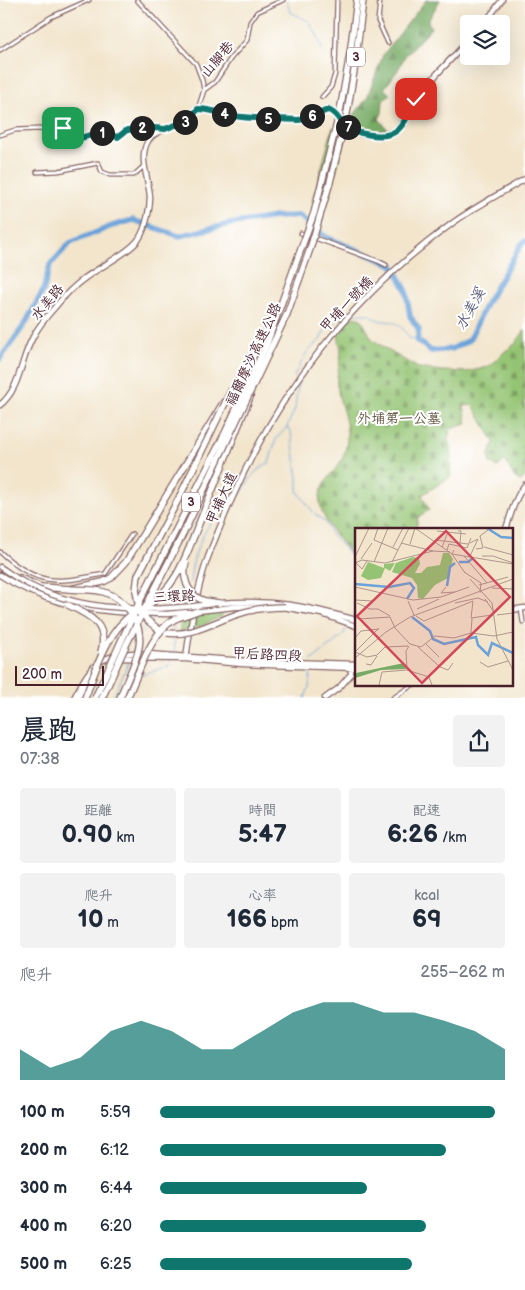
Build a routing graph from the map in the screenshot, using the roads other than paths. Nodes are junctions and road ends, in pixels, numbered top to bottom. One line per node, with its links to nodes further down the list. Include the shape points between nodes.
1 (89, 0): 11 (street, via 51,17)
2 (137, 0): 13 (street, via 196,64)
3 (283, 0): 13 (street, 山腳巷, via 257,12 250,22 247,40 215,82)
4 (338, 0): 14 (street, via 335,74 331,87)
5 (357, 0): 23 (highway, 福爾摩沙高速公路 / 3, bridge, via 340,111 314,213)
6 (363, 0): 25 (highway, 福爾摩沙高速公路 / 3, bridge, via 347,113 330,182 287,314)
7 (380, 0): 10 (street, via 378,20)
8 (502, 0): 9 (street)
9 (491, 15)
10 (388, 43)
11 (0, 50)
12 (460, 50): 15 (street, via 416,99 399,128 389,134 361,134 343,125 336,114 328,110 298,120 248,118)
13 (204, 90): 15 (street)
14 (322, 97)
15 (198, 109): 16 (street, via 189,120)
16 (165, 129): 17 (street, via 127,130 118,137 103,132 80,138 74,129 63,128 47,134 41,129 15,130); 18 (street, via 148,140)
17 (0, 135)
18 (145, 166): 19 (street, via 134,175 110,175 102,172 98,163); 27 (street, 水美路, via 150,195 140,237 85,278 55,307 33,337 16,384)
19 (37, 172)
20 (525, 179): 24 (street, 甲埔一號橋, via 455,222 400,266 344,320)
21 (301, 233): 22 (street)
22 (386, 265)
23 (282, 304): 26 (highway, bridge); 55 (highway, 福爾摩沙高速公路 / 3, bridge, via 238,405)
24 (312, 360): 48 (street, 甲埔大道, via 266,429 213,543 195,602)
25 (258, 374): 31 (highway, bridge); 56 (highway, 福爾摩沙高速公路 / 3, bridge)
26 (232, 389): 36 (highway, bridge, via 126,562 103,582); 39 (highway, bridge, via 138,575 139,608 158,629 182,634 248,611)
27 (0, 405)
28 (525, 485): 29 (street, via 515,501)
29 (506, 528)
30 (132, 534): 32 (street, via 105,574 72,580 58,581 27,573)
31 (194, 536): 37 (highway, bridge, via 184,573 187,585 203,600); 41 (highway, bridge, via 168,589)
32 (0, 552)
33 (0, 567): 34 (street, 三環路)
34 (6, 571): 36 (highway, bridge, via 41,587); 41 (street, 三環路, bridge, via 56,597 94,605)
35 (0, 576): 38 (street, 三環路, via 47,600)
36 (70, 589): 57 (highway, bridge, via 94,590 112,596 128,609 136,621 139,648)
37 (219, 603): 41 (street, 三環路, bridge); 44 (street, 三環路, via 296,604)
38 (68, 605): 43 (street, 三環路, bridge); 50 (highway, bridge, via 90,616 103,636)
39 (285, 607): 42 (street, 三環路, bridge); 46 (street, 三環路, via 322,614)
40 (523, 608): 45 (street)
41 (143, 609): 43 (street, bridge)
42 (197, 611): 43 (street, 三環路, bridge); 58 (highway, bridge, via 174,620 162,630 149,649)
43 (133, 614): 50 (highway, bridge, via 115,629)
44 (355, 620)
45 (524, 622)
46 (355, 626)
47 (171, 657): 48 (street, 甲后路四段); 52 (street, via 133,652 107,657 94,665); 53 (street, via 106,660 89,676)
48 (186, 657): 49 (street, 甲后路四段, via 244,664)
49 (354, 667): 59 (street, via 339,688)
50 (95, 671): 54 (highway, bridge)
51 (412, 685): 60 (street)
52 (74, 698)
53 (78, 698)
54 (85, 698)
55 (96, 698)
56 (102, 698)
57 (120, 698)
58 (127, 698)
59 (325, 698)
60 (393, 698)

